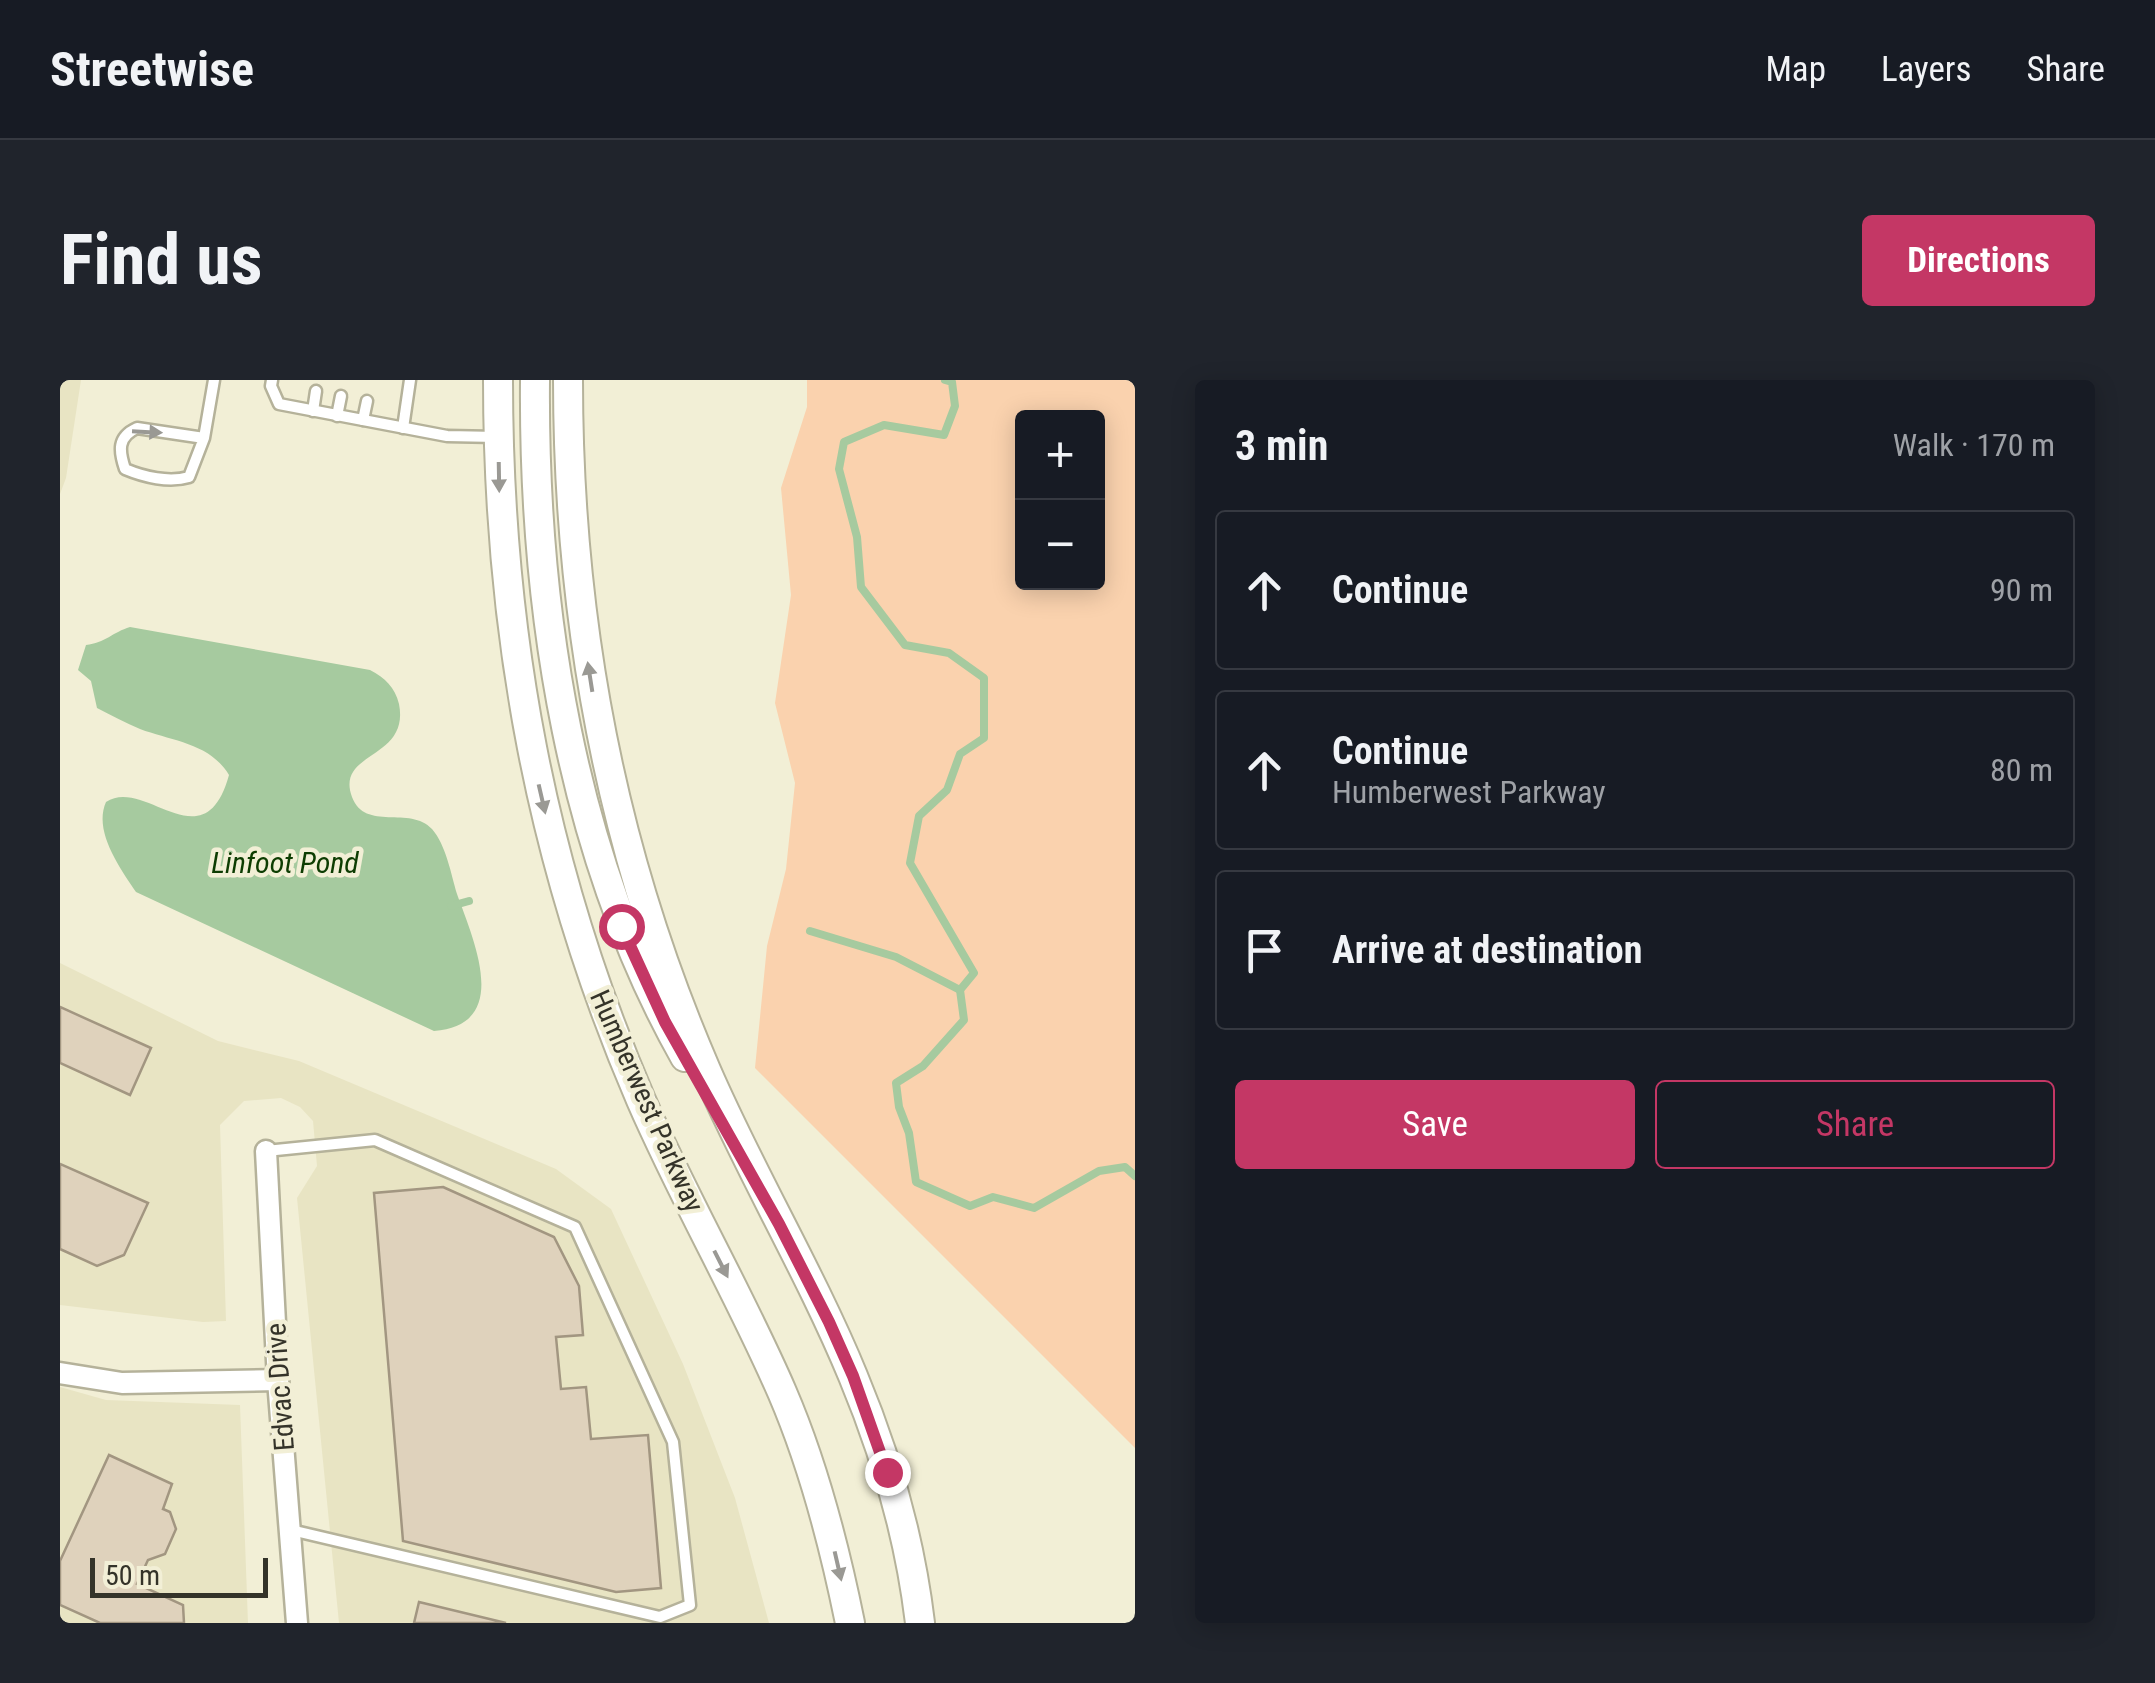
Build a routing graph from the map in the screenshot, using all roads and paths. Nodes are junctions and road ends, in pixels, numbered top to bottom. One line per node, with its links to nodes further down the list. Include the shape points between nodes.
1 (214, 380): 15 (lane)
2 (272, 380): 10 (lane, via 279,404)
3 (410, 380): 13 (lane)
4 (498, 380): 14 (main road, Humberwest Parkway)
5 (535, 380): 17 (main road, via 545,599 593,838 621,926 665,1022)
6 (568, 380): 17 (main road, one-way to 6, via 689,1028 619,817 579,595)
7 (316, 392): 10 (lane)
8 (341, 396): 11 (lane)
9 (367, 401): 12 (lane)
10 (313, 411): 11 (lane)
11 (337, 416): 12 (lane)
12 (364, 420): 13 (lane)
13 (403, 428): 14 (lane)
14 (498, 437): 22 (main road, Humberwest Parkway, one-way to 22, via 514,655 565,890 643,1103 801,1440 828,1520)
15 (204, 438): 15 (lane, one-way to 15, via 189,477 175,481 124,469 120,443 137,428)
16 (266, 1150): 19 (street, Edvac Drive); 20 (lane, via 375,1140 575,1227 673,1442 690,1605 660,1617)
17 (779, 1224): 23 (main road, via 871,1423 900,1519)
18 (60, 1373): 19 (street, via 122,1383)
19 (278, 1380): 20 (street, Edvac Drive)
20 (291, 1530): 21 (street, Edvac Drive)
21 (297, 1623)
22 (850, 1623)
23 (920, 1623)

